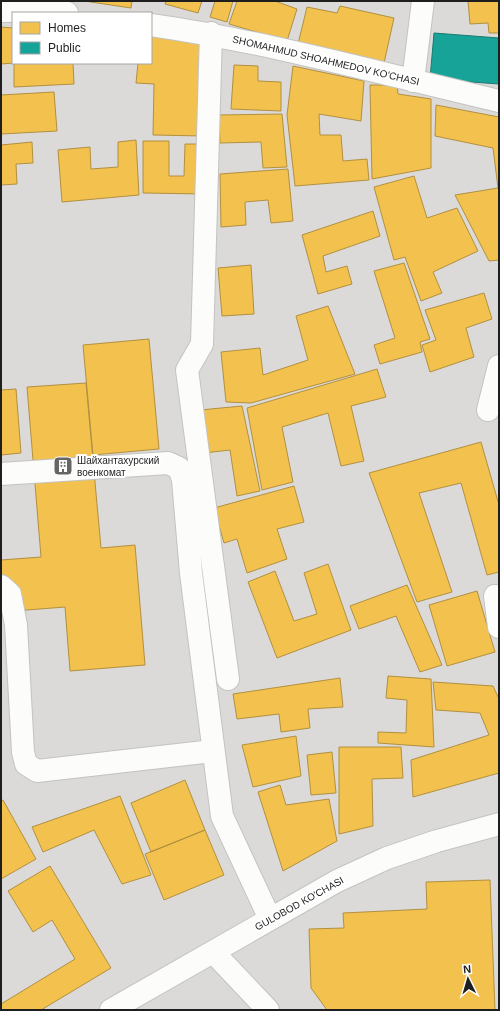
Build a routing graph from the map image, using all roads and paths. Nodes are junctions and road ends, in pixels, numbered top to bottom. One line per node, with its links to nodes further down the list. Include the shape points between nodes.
1 (423, 1): 6 (street)
2 (1, 10): 3 (street)
3 (60, 12)
4 (152, 25): 5 (street, SHOMAHMUD SHOAHMEDOV KO'CHASI)
5 (211, 33): 6 (street, SHOMAHMUD SHOAHMEDOV KO'CHASI); 14 (street, via 202,344 187,370)
6 (413, 81): 7 (street, SHOMAHMUD SHOAHMEDOV KO'CHASI)
7 (499, 101)
8 (499, 366): 9 (street)
9 (488, 410)
10 (1, 474): 15 (street, via 168,463 179,468 183,480 191,573)
11 (1, 586): 15 (street, via 10,594 16,625 23,752 26,764 37,771)
12 (495, 596): 13 (street)
13 (499, 627)
14 (228, 679)
15 (214, 751): 17 (street, via 222,816)
16 (499, 824): 17 (street, GULOBOD KO'CHASI, via 387,858 337,881)
17 (270, 919): 18 (street, GULOBOD KO'CHASI)
18 (214, 953): 19 (street, GULOBOD KO'CHASI); 20 (street)
19 (111, 1010)
20 (268, 1010)

